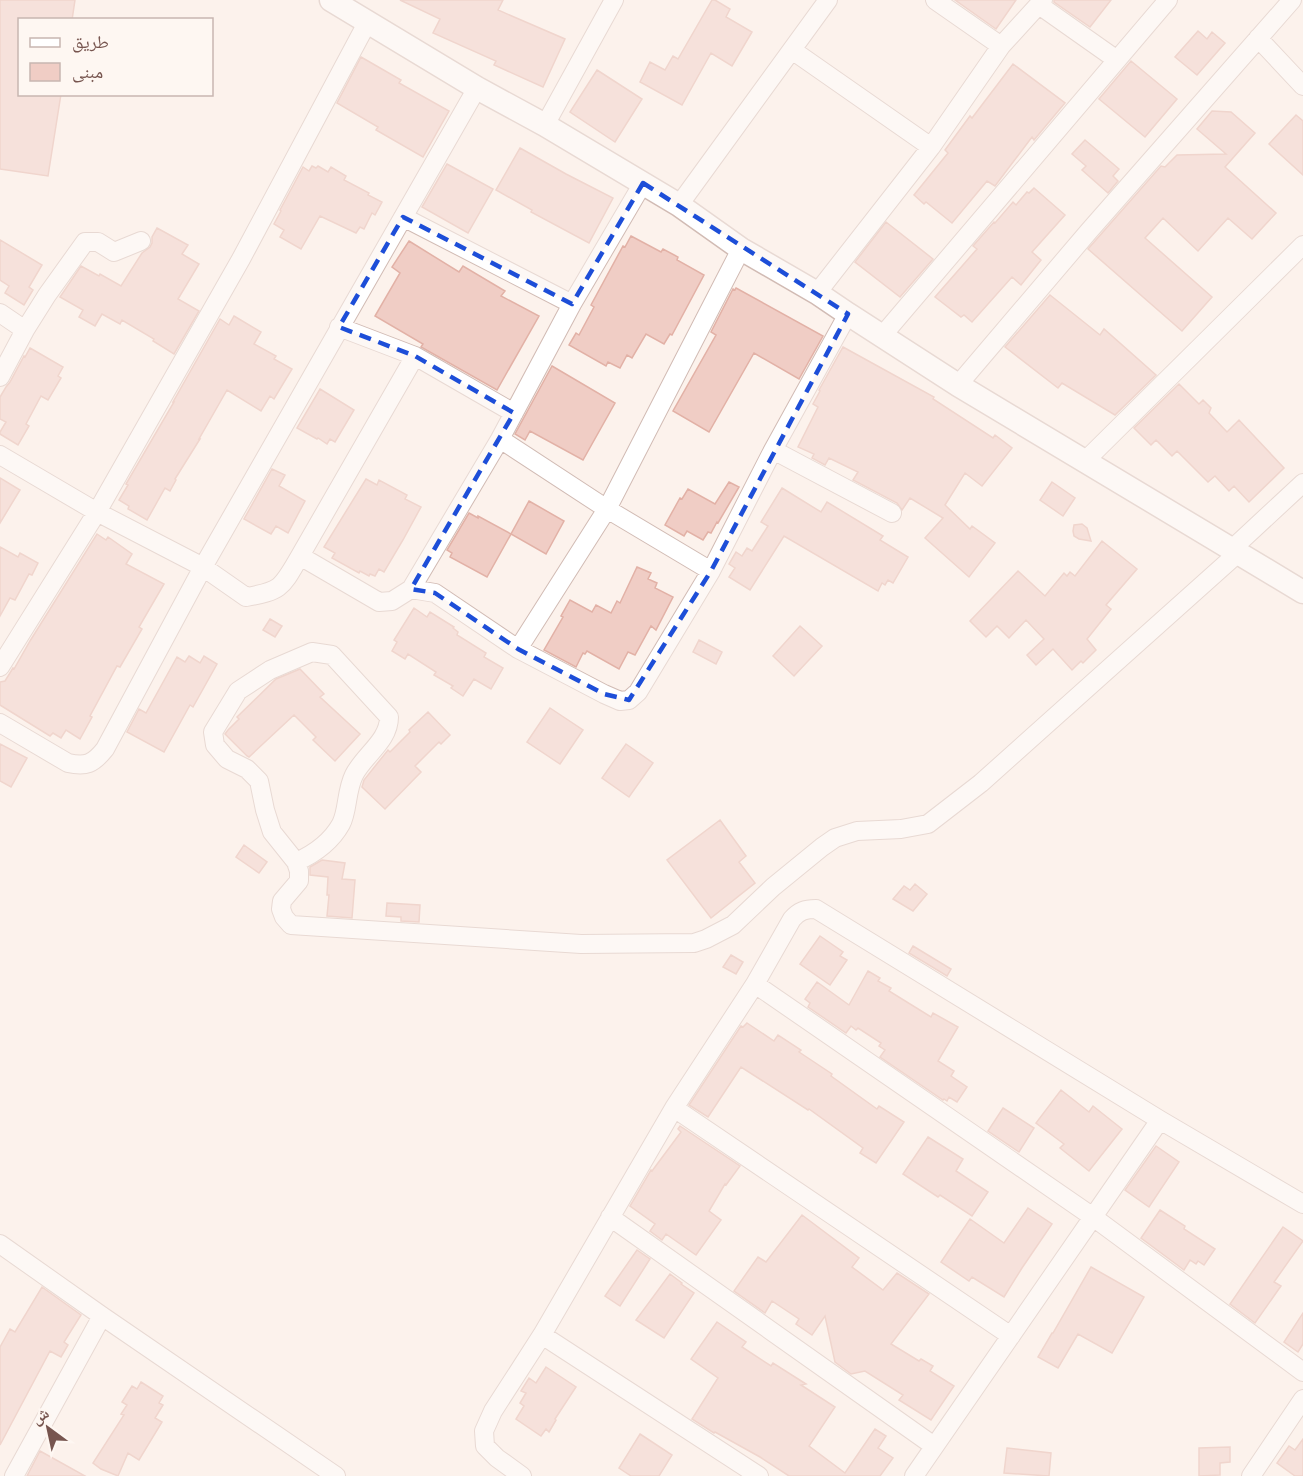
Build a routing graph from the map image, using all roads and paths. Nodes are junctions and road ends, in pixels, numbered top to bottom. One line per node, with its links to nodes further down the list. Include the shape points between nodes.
1 (331, 0): 8 (street)
2 (614, 0): 15 (street)
3 (828, 0): 11 (street)
4 (935, 0): 10 (street)
5 (1168, 0): 12 (street)
6 (1292, 0): 9 (street)
7 (1041, 3): 10 (street); 12 (street)
8 (366, 22): 14 (street); 40 (street, via 242,259)
9 (1258, 38): 13 (street); 32 (street)
10 (1001, 46): 16 (street)
11 (792, 50): 16 (street); 18 (street)
12 (1117, 60): 29 (street)
13 (1303, 86)
14 (477, 88): 15 (street); 19 (street)
15 (545, 125): 17 (street)
16 (932, 147): 23 (street)
17 (643, 183): 18 (street); 24 (street)
18 (679, 205): 22 (street)
19 (403, 217): 24 (street); 27 (street)
20 (141, 241): 28 (street, via 114,252 98,242 85,242)
21 (1303, 245): 37 (street)
22 (741, 249): 23 (street); 39 (street)
23 (817, 293): 26 (street)
24 (572, 304): 33 (street)
25 (0, 314): 28 (street)
26 (848, 314): 29 (street); 35 (street)
27 (339, 327): 30 (street); 44 (street)
28 (25, 330): 31 (street)
29 (882, 336): 32 (street)
30 (415, 356): 33 (street); 43 (street)
31 (0, 377)
32 (958, 385): 37 (street)
33 (514, 413): 34 (street)
34 (500, 439): 39 (street); 46 (street)
35 (773, 450): 41 (street); 45 (street)
36 (0, 455): 40 (street)
37 (1085, 461): 42 (street)
38 (1303, 483): 42 (street)
39 (607, 509): 45 (street); 48 (street)
40 (97, 512): 44 (street); 49 (street)
41 (892, 513)
42 (1235, 551): 47 (street); 51 (street, via 981,783 928,824 857,831 835,838 733,925 694,943 581,944 291,925 281,909 282,901 299,881)
43 (300, 556): 44 (street, via 284,584 266,594 246,597); 46 (street, via 379,602 392,601)
44 (203, 567): 50 (street, via 97,759 79,765 68,763)
45 (711, 571): 48 (street, via 638,692 629,700 620,701 604,694)
46 (411, 589): 48 (street, via 435,593)
47 (1303, 592)
48 (518, 649)
49 (0, 667)
50 (0, 723)
51 (296, 862): 51 (street, via 325,844 342,823 355,773 389,723 389,717 332,655 312,652 270,670 238,691 213,732 215,746 226,759 247,769 259,781 272,832)
52 (754, 984): 53 (street); 54 (street, via 792,919 802,910 816,909); 57 (street)
53 (674, 1108): 56 (street); 61 (street)
54 (1160, 1120): 55 (street); 57 (street)
55 (1303, 1204)
56 (610, 1217): 60 (street); 64 (street)
57 (1092, 1217): 61 (street); 62 (street)
58 (0, 1245): 59 (street)
59 (102, 1316): 65 (street); 66 (street)
60 (542, 1335): 67 (street, via 484,1431 485,1446); 68 (street)
61 (1011, 1335): 64 (street)
62 (1303, 1372)
63 (1303, 1400): 70 (street)
64 (934, 1446): 69 (street)
65 (324, 1473)
66 (14, 1476)
67 (522, 1476)
68 (759, 1476)
69 (914, 1476)
70 (1251, 1476)

